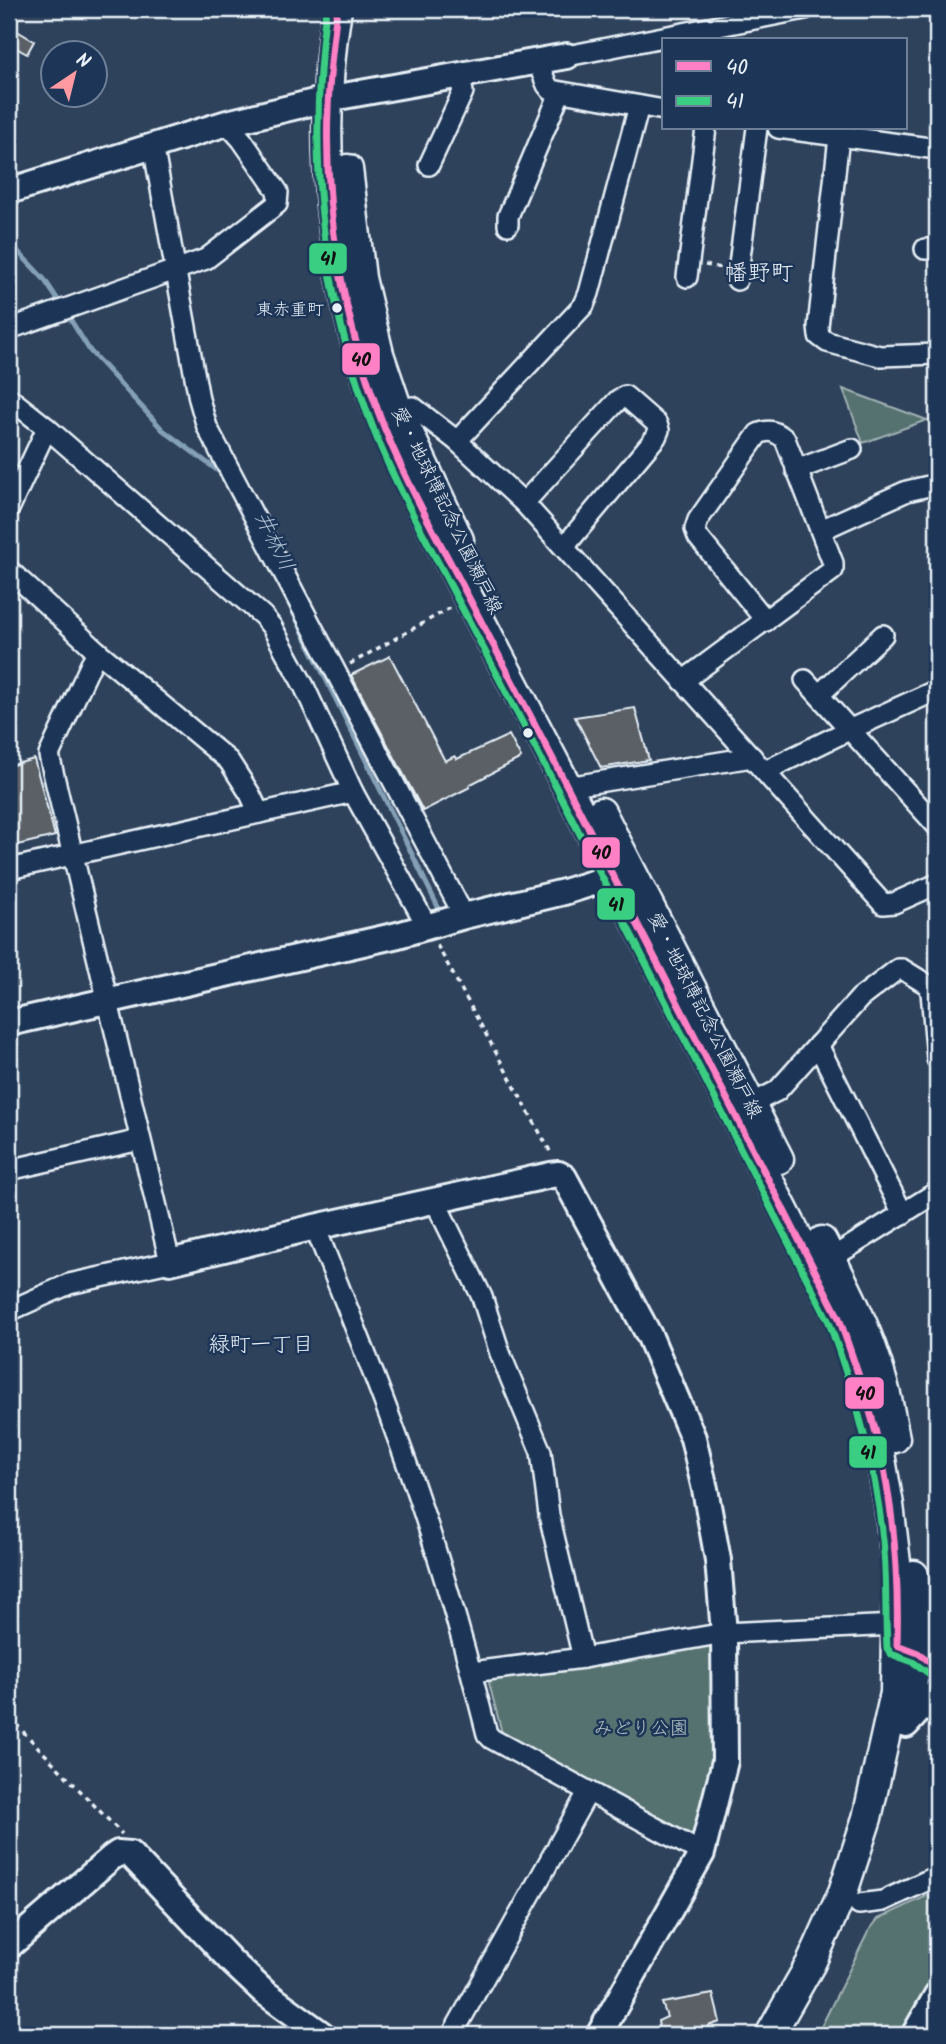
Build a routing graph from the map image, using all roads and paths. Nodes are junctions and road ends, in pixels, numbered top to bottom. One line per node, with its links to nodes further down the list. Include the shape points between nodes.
1 (337, 9): 9 (main road, 愛・地球博記念公園瀬戸線)
2 (355, 9): 9 (main road, 愛・地球博記念公園瀬戸線)
3 (805, 9): 4 (street)
4 (712, 18): 5 (street)
5 (567, 56): 6 (street)
6 (537, 61): 7 (street); 8 (street, via 547,85)
7 (459, 75): 9 (street); 19 (street, via 463,92)
8 (560, 93): 10 (street); 21 (street)
9 (337, 97): 12 (street); 28 (main road, 愛・地球博記念公園瀬戸線, via 361,278)
10 (639, 106): 11 (street); 30 (street, via 584,305)
11 (662, 110)
12 (227, 123): 17 (street); 22 (street, via 278,192 277,204 206,259)
13 (706, 130): 23 (street)
14 (757, 130): 24 (street)
15 (792, 130): 16 (street)
16 (839, 137): 18 (street); 26 (street, via 819,336 880,356)
17 (153, 145): 20 (street); 22 (street)
18 (937, 149)
19 (429, 165)
20 (9, 191)
21 (508, 225)
22 (175, 270): 25 (street); 43 (street, via 208,427)
23 (688, 270): 24 (path)
24 (738, 276)
25 (9, 329)
26 (937, 354)
27 (9, 398): 29 (street)
28 (388, 411): 30 (street, via 413,407); 39 (main road, 愛・地球博記念公園瀬戸線, via 412,490); 50 (main road, 愛・地球博記念公園瀬戸線, via 455,533)
29 (47, 428): 35 (street); 51 (street, via 263,616 304,686)
30 (457, 440): 34 (street)
31 (852, 449): 32 (street)
32 (796, 470): 36 (street); 40 (street, via 785,439 766,430 758,435 695,529)
33 (937, 484): 36 (street, via 907,491)
34 (524, 503): 37 (street); 37 (street, via 618,400 625,396 657,424 656,437)
35 (9, 509)
36 (821, 530): 40 (street, via 833,570)
37 (564, 547): 45 (street)
38 (9, 570): 42 (street)
39 (468, 597): 43 (path); 50 (main road, 愛・地球博記念公園瀬戸線)
40 (766, 621): 45 (street)
41 (883, 635): 47 (street)
42 (97, 651): 52 (street, via 229,761); 54 (street, via 49,755)
43 (336, 672): 58 (street)
44 (805, 680): 47 (street)
45 (682, 681): 49 (street)
46 (937, 690): 48 (street)
47 (819, 695): 48 (street)
48 (850, 729): 49 (street); 53 (street)
49 (759, 764): 50 (street); 57 (street, via 883,904)
50 (577, 786): 56 (main road, 愛・地球博記念公園瀬戸線)
51 (353, 792): 52 (street); 59 (street)
52 (259, 813): 54 (street)
53 (937, 826)
54 (74, 853): 55 (street); 60 (street)
55 (9, 869)
56 (621, 872): 58 (street, via 564,892); 64 (main road, 愛・地球博記念公園瀬戸線); 73 (main road, 愛・地球博記念公園瀬戸線)
57 (937, 884)
58 (464, 916): 59 (street)
59 (427, 926): 60 (street); 67 (path)
60 (107, 1001): 61 (street); 65 (street)
61 (9, 1023)
62 (818, 1045): 63 (street, via 860,998 902,969 928,985 931,992); 64 (street, via 777,1091); 70 (street)
63 (937, 1059)
64 (751, 1104): 73 (main road, 愛・地球博記念公園瀬戸線)
65 (141, 1140): 66 (street); 72 (street)
66 (9, 1170)
67 (564, 1177): 69 (street, via 551,1175); 75 (street, via 650,1337 693,1438 718,1560)
68 (937, 1192): 70 (street)
69 (435, 1200): 71 (street); 77 (street, via 482,1297 541,1452 550,1515)
70 (903, 1214): 73 (street)
71 (315, 1227): 72 (street); 78 (street, via 419,1499)
72 (170, 1262): 74 (street, via 69,1284)
73 (823, 1264): 76 (main road, 愛・地球博記念公園瀬戸線, via 865,1331 882,1378 911,1544)
74 (9, 1311)
75 (724, 1633): 76 (street); 77 (street); 83 (street, via 725,1761)
76 (915, 1643): 81 (main road, 愛・地球博記念公園瀬戸線); 92 (main road, 愛・地球博記念公園瀬戸線, via 895,1693 863,1830 843,1892 811,1963)
77 (583, 1658): 78 (street)
78 (472, 1672): 82 (street, via 487,1734)
79 (937, 1691): 81 (street)
80 (9, 1717): 84 (path, via 123,1836)
81 (906, 1724): 86 (main road, 愛・地球博記念公園瀬戸線, via 884,1826)
82 (588, 1791): 83 (street); 90 (street)
83 (702, 1853): 91 (street)
84 (130, 1854): 87 (street, via 111,1858); 89 (street, via 232,1962)
85 (937, 1876): 86 (street, via 883,1901)
86 (859, 1904): 93 (main road, 愛・地球博記念公園瀬戸線)
87 (9, 1946)
88 (937, 1995): 94 (street)
89 (323, 2035)
90 (452, 2035)
91 (599, 2035)
92 (770, 2035)
93 (792, 2035)
94 (914, 2035)

